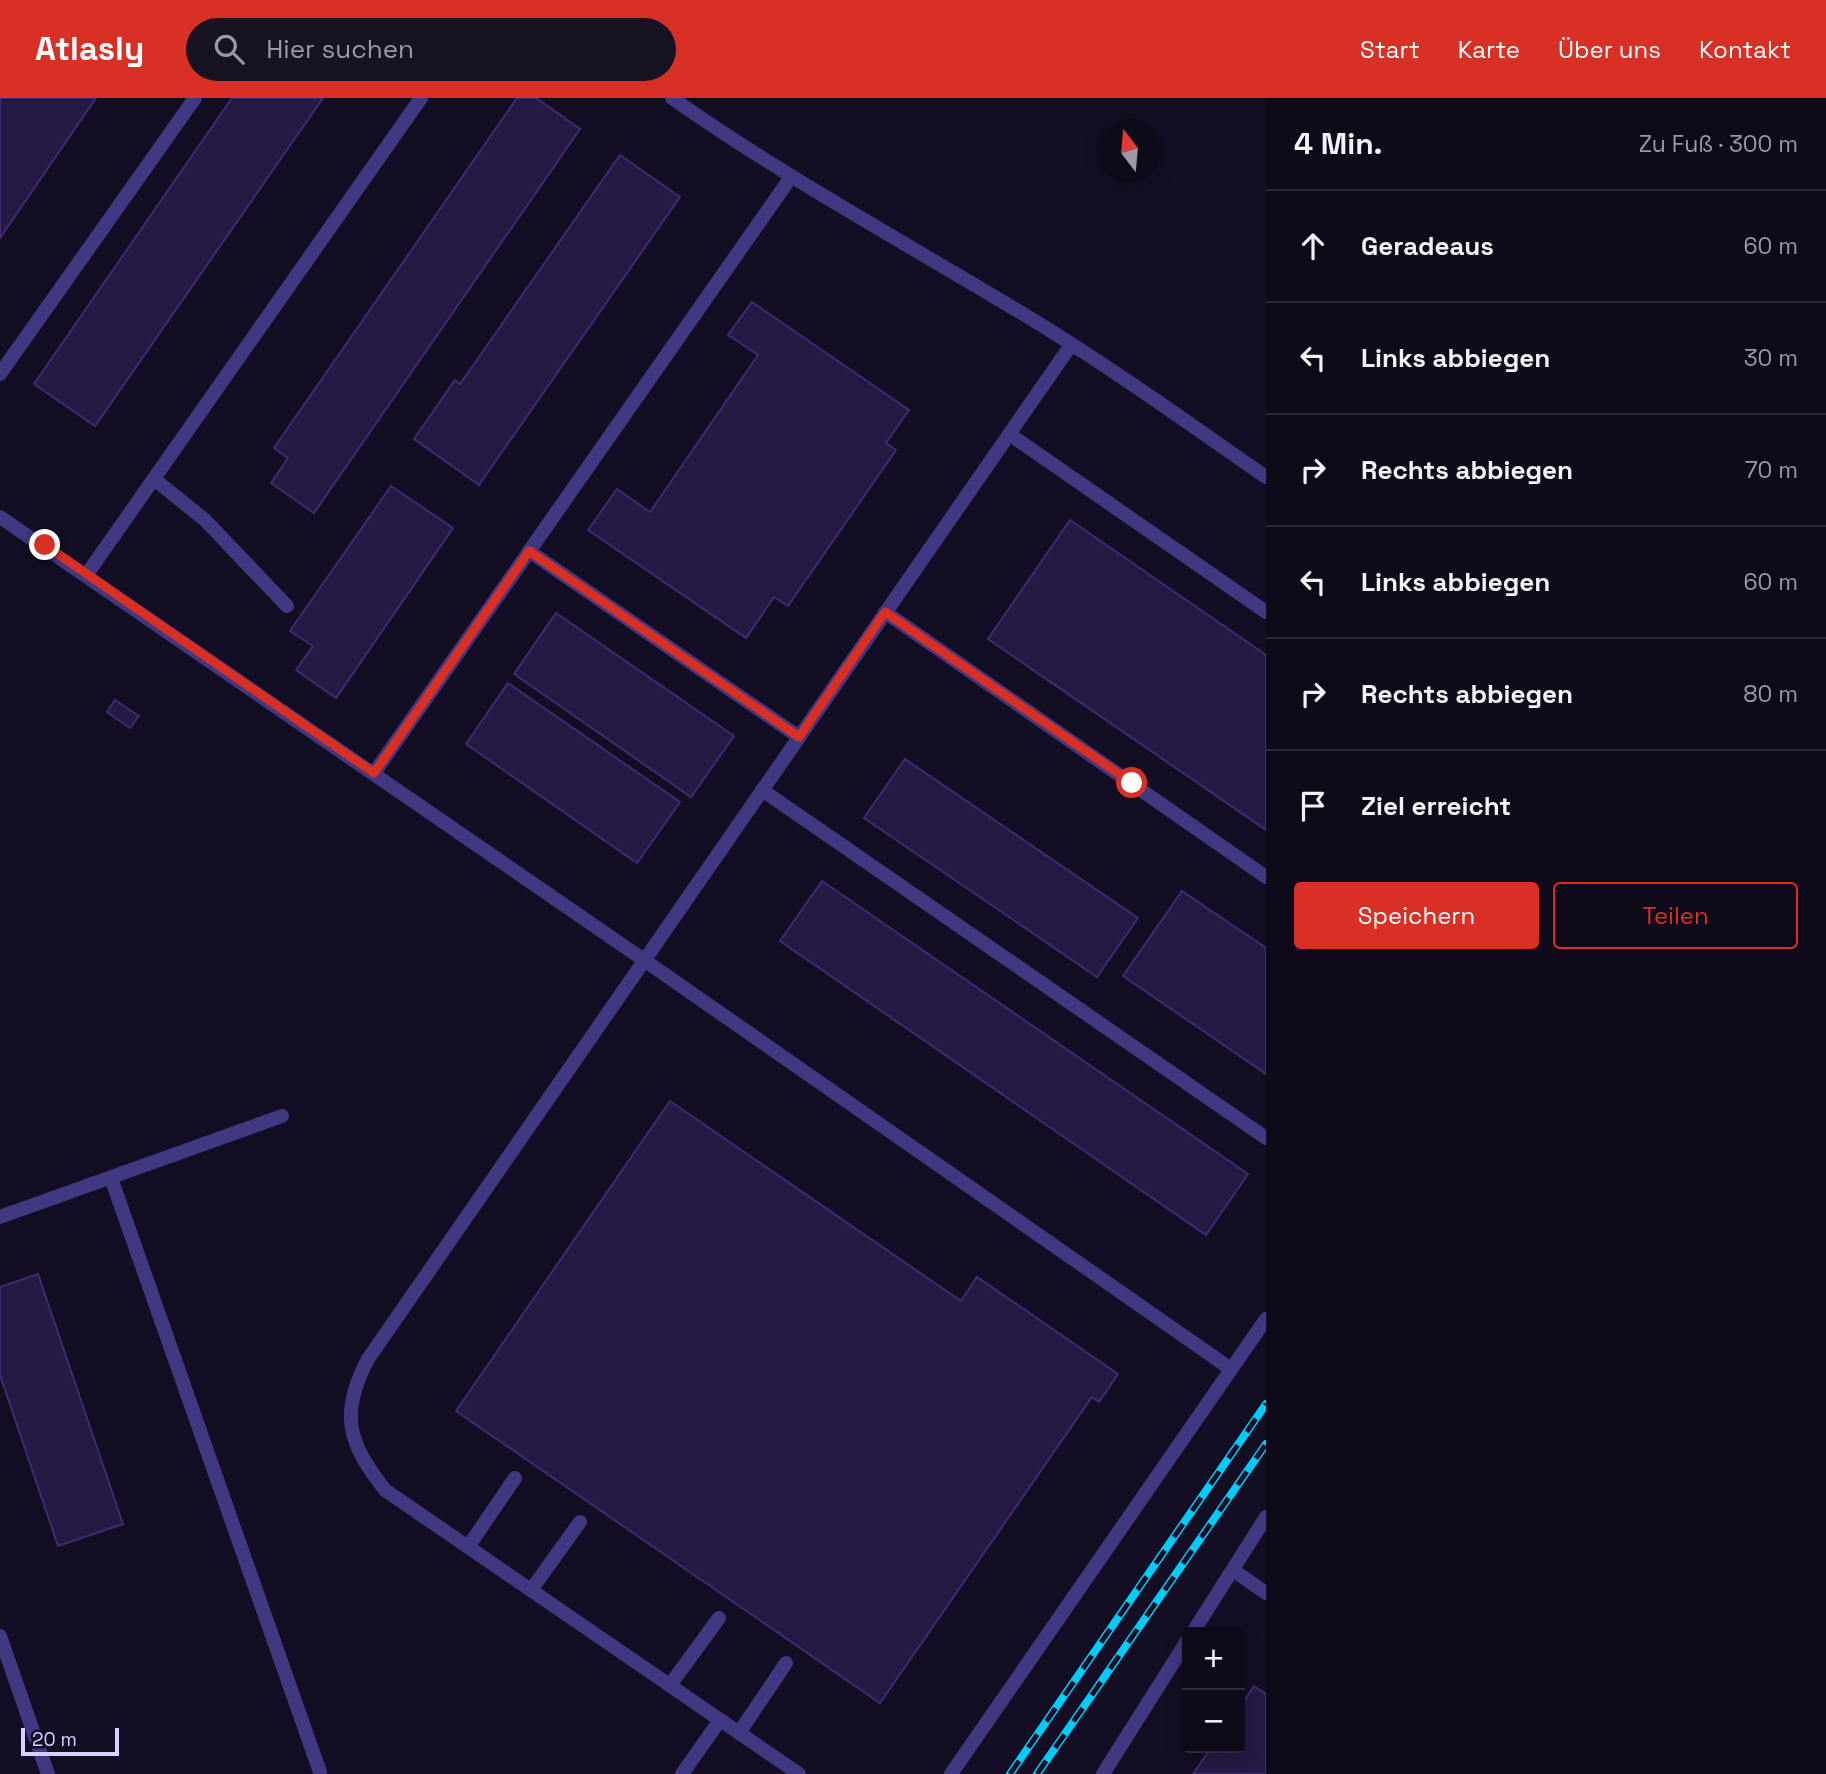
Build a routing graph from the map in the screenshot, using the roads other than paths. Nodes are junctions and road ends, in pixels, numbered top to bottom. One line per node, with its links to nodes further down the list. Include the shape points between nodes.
1 (195, 98): 6 (lane)
2 (421, 98): 9 (lane)
3 (673, 98): 4 (lane)
4 (791, 177): 5 (lane); 11 (lane)
5 (1071, 345): 7 (lane); 8 (lane)
6 (0, 374)
7 (1009, 433): 14 (lane); 15 (lane)
8 (1266, 477)
9 (154, 479): 12 (lane); 13 (lane, via 205,520)
10 (0, 517): 12 (lane)
11 (529, 551): 16 (lane); 17 (lane)
12 (87, 574): 17 (lane)
13 (287, 606)
14 (885, 612): 16 (lane); 19 (lane)
15 (1266, 612)
16 (799, 737): 18 (lane)
17 (374, 773): 20 (lane)
18 (762, 790): 20 (lane); 22 (lane)
19 (1266, 877)
20 (645, 960): 26 (lane); 30 (lane, via 354,1385 349,1414 354,1441 366,1466 385,1490)
21 (282, 1116): 23 (lane)
22 (1266, 1138)
23 (111, 1178): 24 (lane); 42 (lane)
24 (0, 1217)
25 (1266, 1319): 26 (lane)
26 (1231, 1369): 46 (lane)
27 (515, 1478): 30 (lane)
28 (1266, 1517): 31 (lane)
29 (580, 1522): 32 (lane)
30 (468, 1547): 32 (lane)
31 (1233, 1570): 33 (lane); 35 (lane)
32 (531, 1590): 39 (lane)
33 (1266, 1593)
34 (719, 1618): 39 (lane)
35 (1196, 1627)
36 (0, 1636): 43 (lane)
37 (1182, 1649): 47 (lane)
38 (786, 1663): 41 (lane)
39 (670, 1685): 40 (lane)
40 (720, 1720): 41 (lane); 44 (lane)
41 (739, 1733): 45 (lane)
42 (320, 1772)
43 (48, 1774)
44 (682, 1774)
45 (799, 1774)
46 (951, 1774)
47 (1103, 1774)

